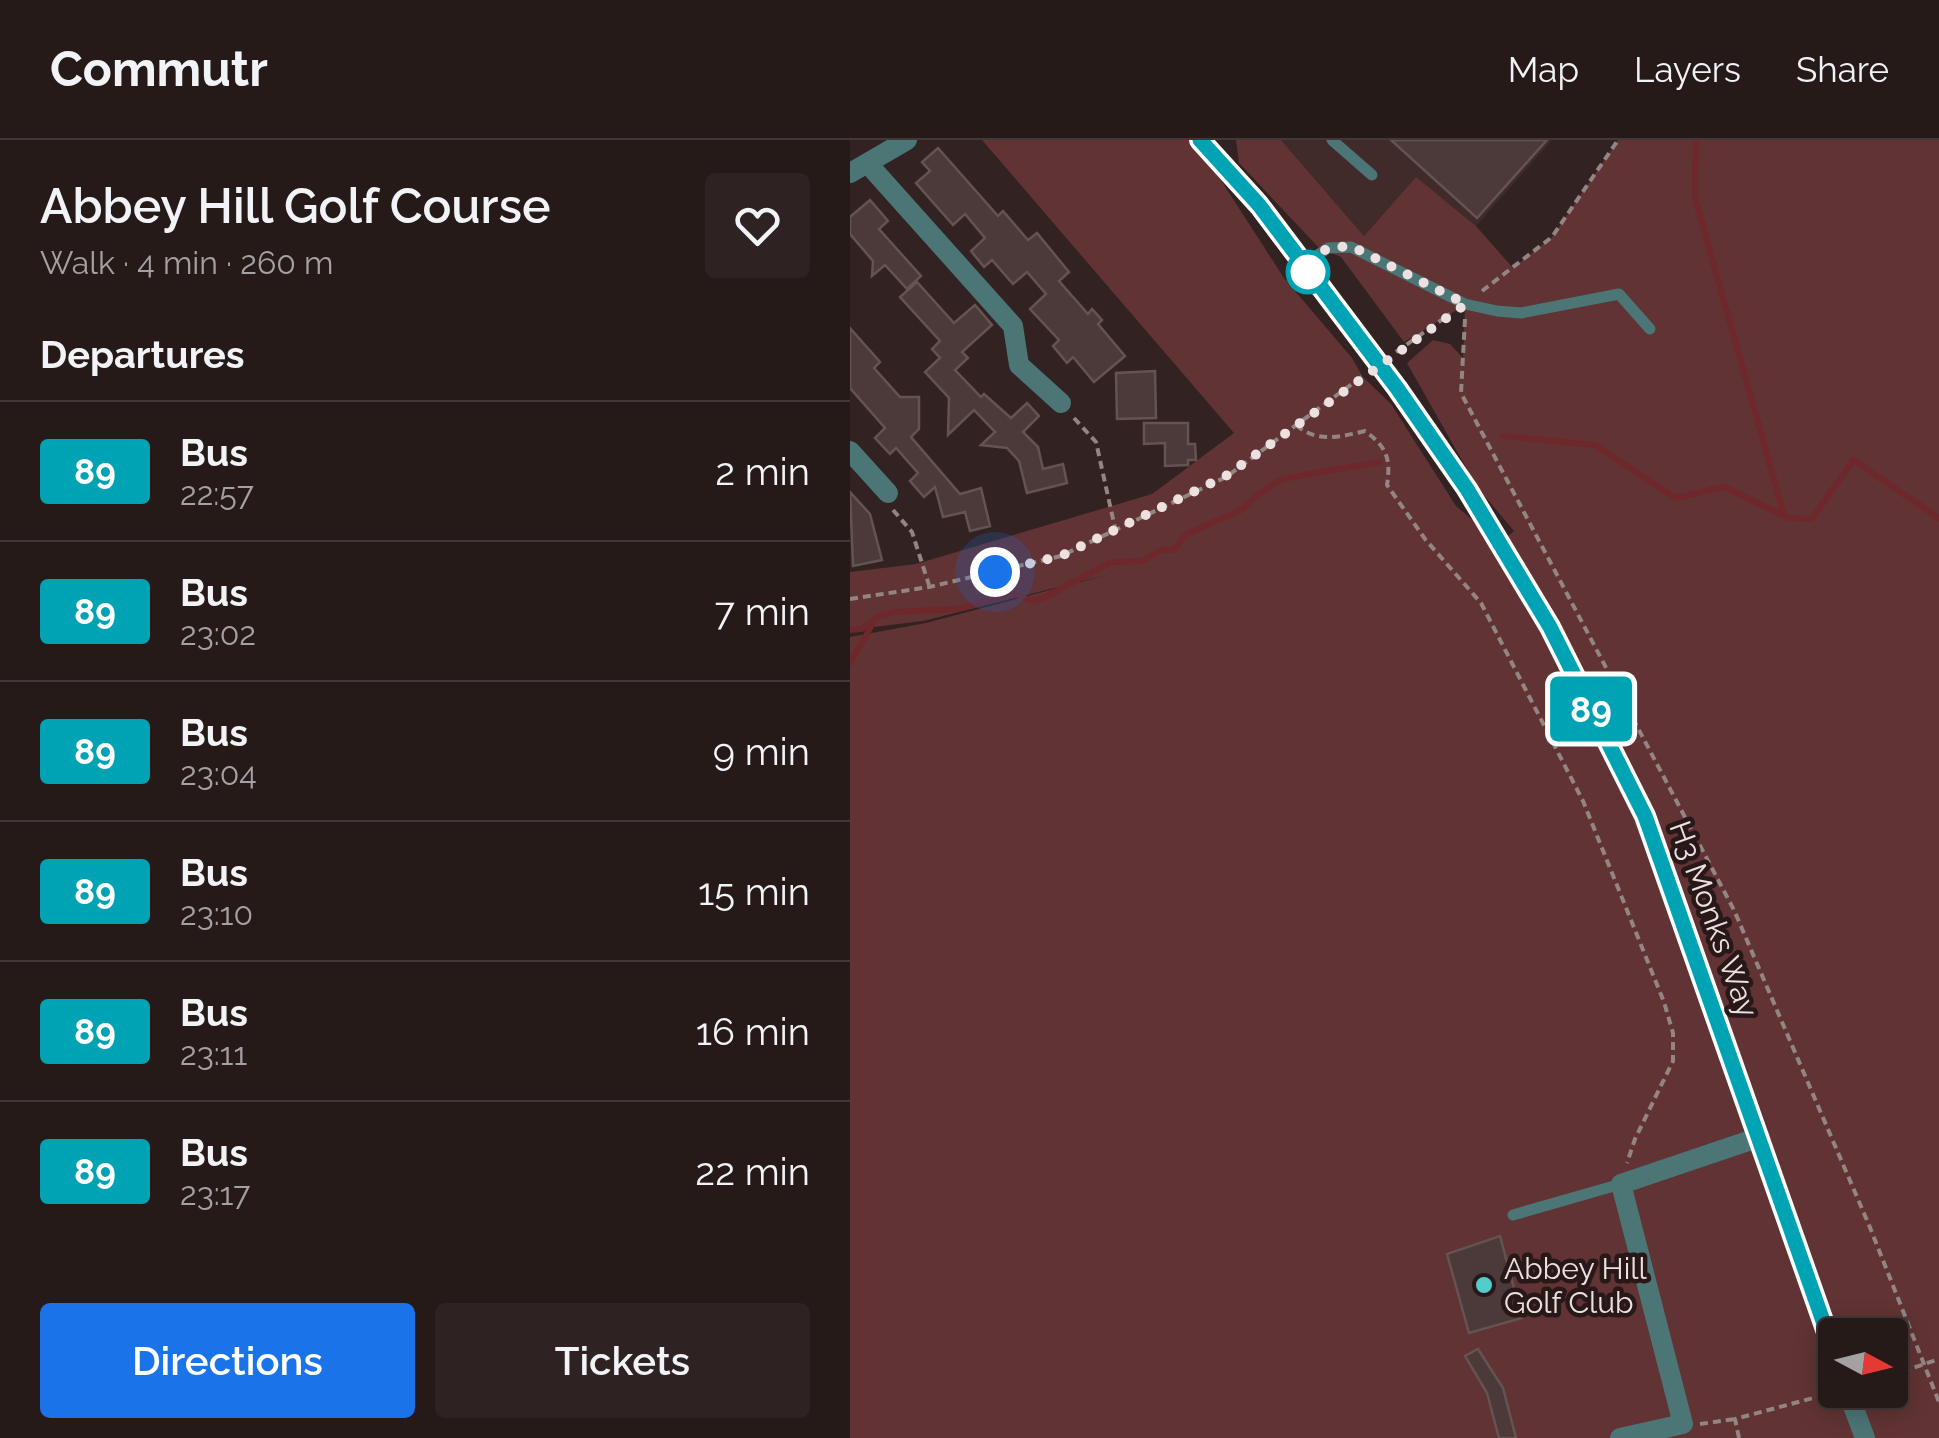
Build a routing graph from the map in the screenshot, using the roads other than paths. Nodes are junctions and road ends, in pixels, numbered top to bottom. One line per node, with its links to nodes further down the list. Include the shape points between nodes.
1 (907, 140): 4 (street)
2 (1200, 140): 6 (street, H3 Monks Way)
3 (1332, 140): 5 (lane)
4 (860, 169): 8 (street, via 1013,326 1019,365)
5 (1372, 175)
6 (1303, 265): 7 (lane, via 1328,248 1351,246 1466,304 1521,312 1620,294); 11 (street, H3 Monks Way, bridge, via 1467,489 1550,627 1645,816)
7 (1650, 329)
8 (1061, 403)
9 (850, 450): 10 (street)
10 (888, 492)
11 (1760, 1137): 12 (street); 14 (street, H3 Monks Way)
12 (1620, 1184): 13 (lane); 16 (street, via 1683,1424)
13 (1514, 1215)
14 (1822, 1318)
15 (1847, 1408): 17 (street)
16 (1620, 1438)
17 (1865, 1438)

